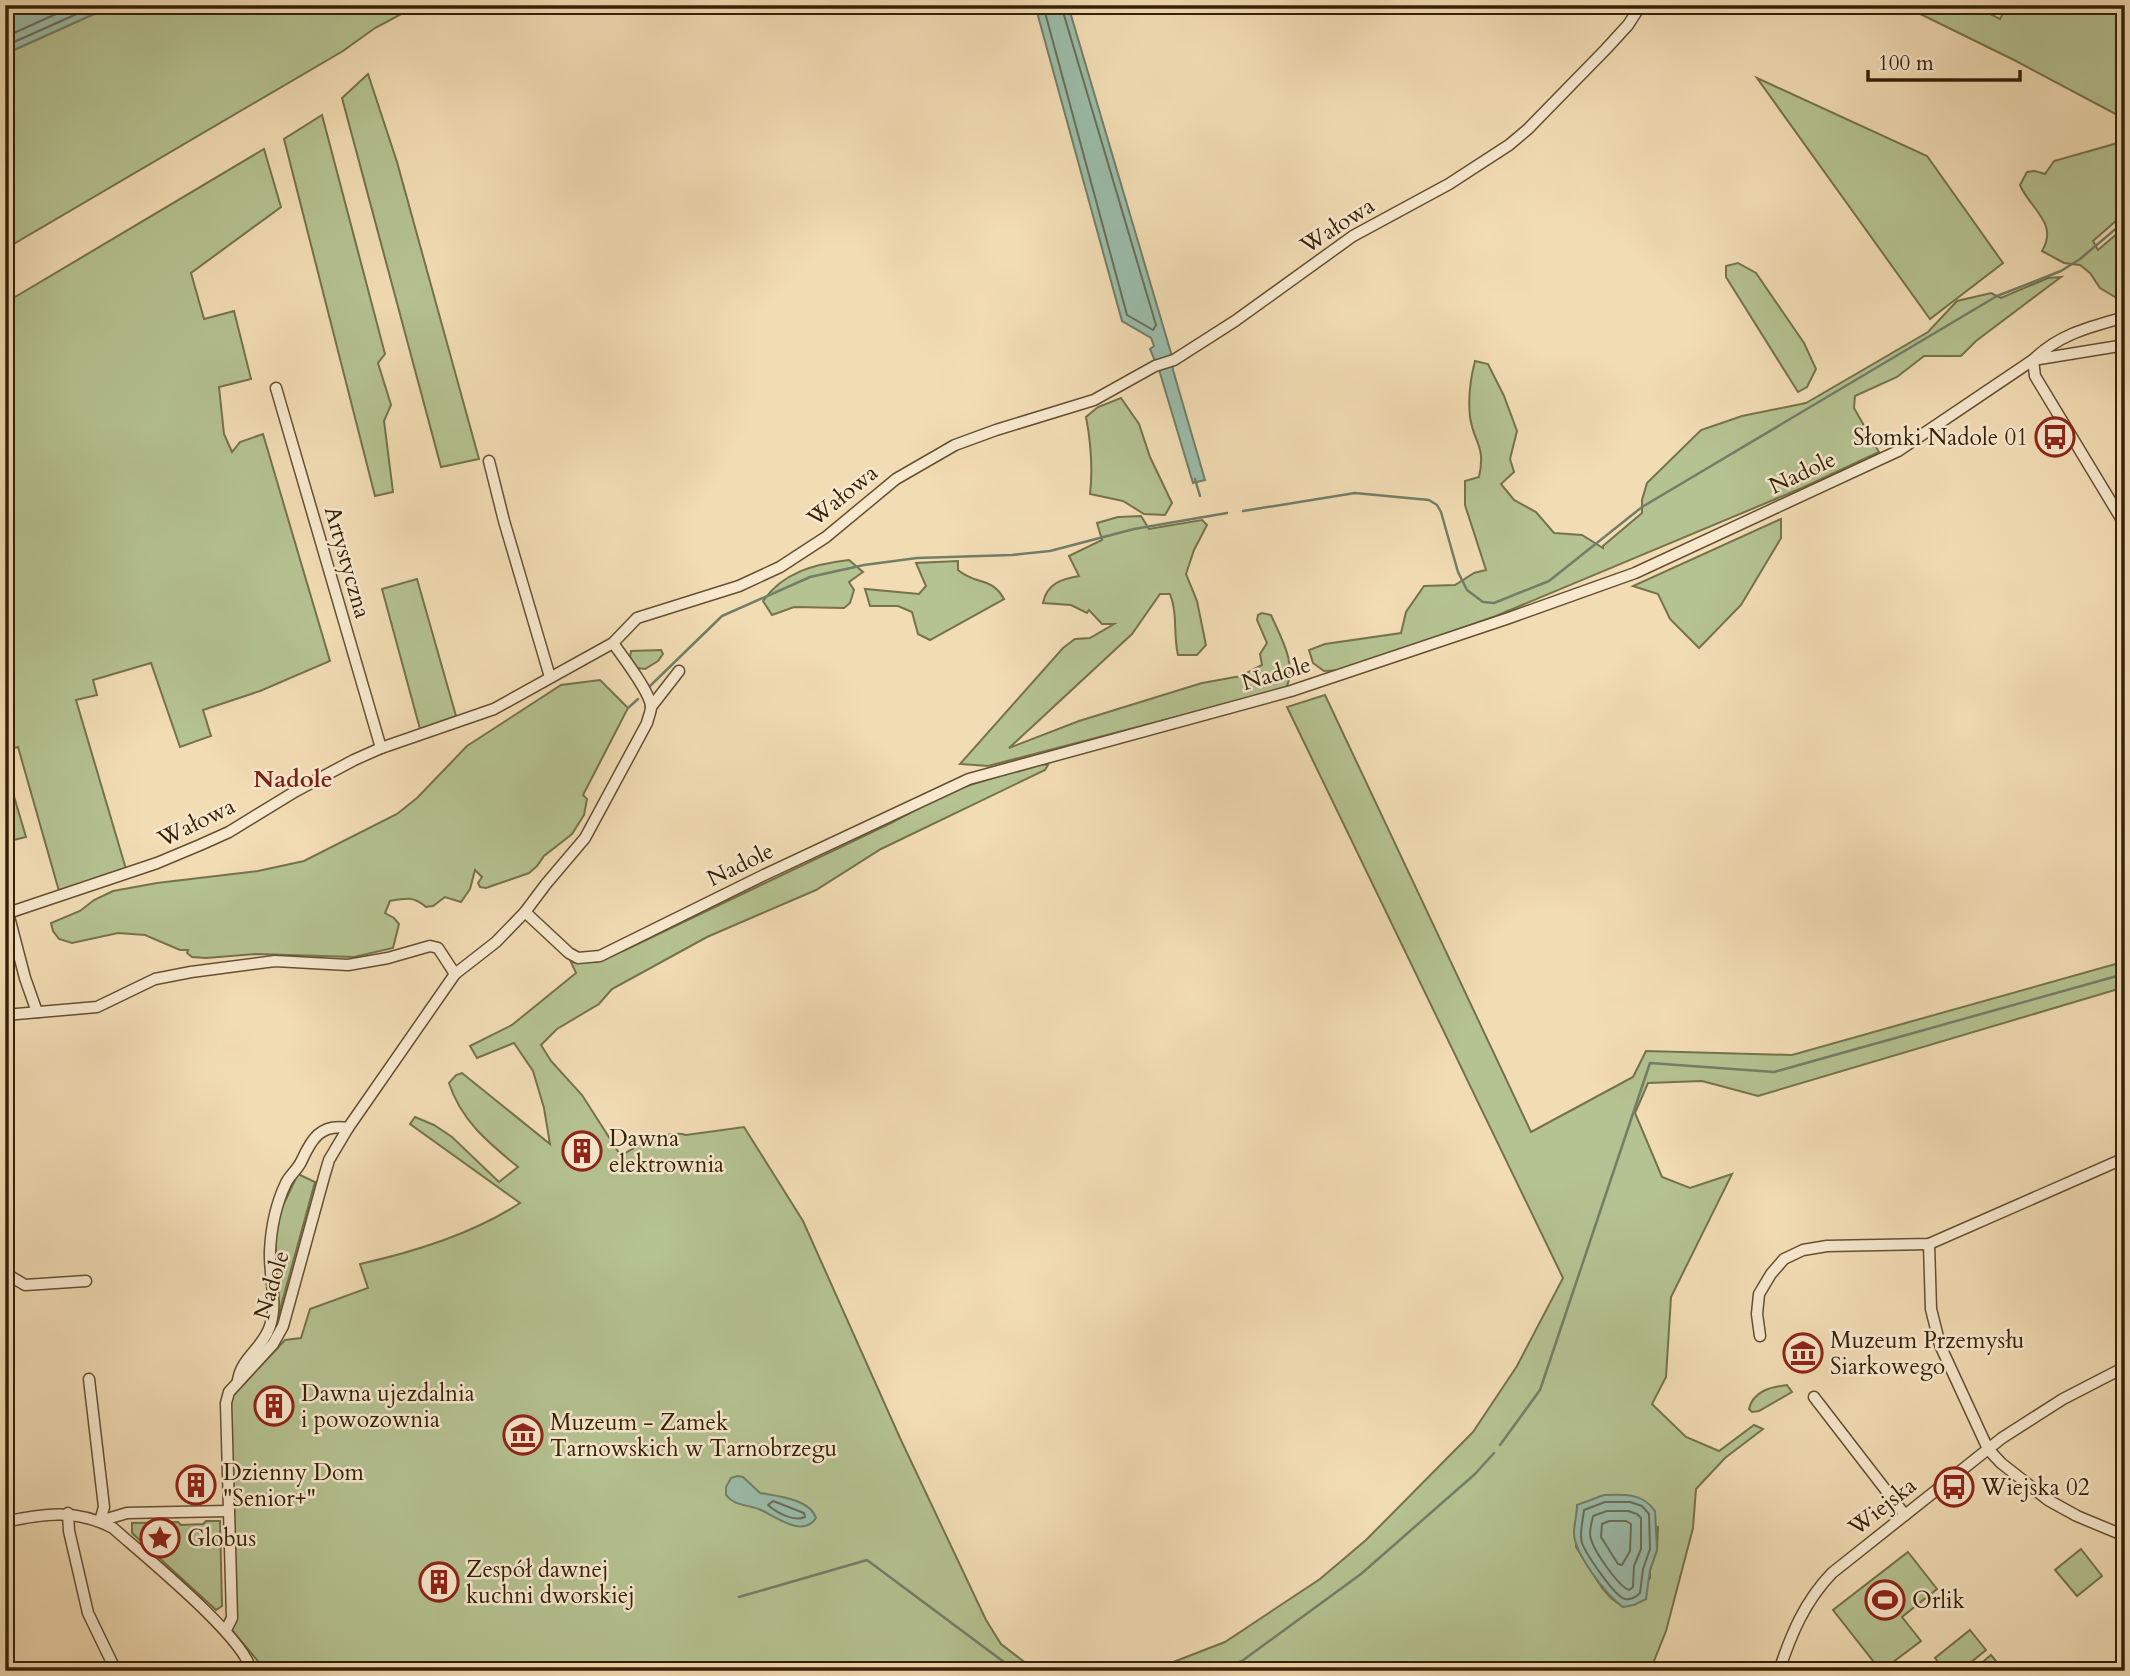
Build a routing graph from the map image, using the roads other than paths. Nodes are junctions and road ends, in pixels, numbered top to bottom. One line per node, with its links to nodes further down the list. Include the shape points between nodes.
1 (1641, 5): 8 (street, Wałowa, via 1606,50 1509,145 1353,236 1174,360 1094,400 955,446 896,479 826,537 780,567 739,586 637,618)
2 (2125, 317): 4 (street, Nadole, via 2066,335)
3 (2125, 345): 4 (street)
4 (2033, 360): 7 (street, via 2035,376); 13 (street, Nadole, via 1898,452 1635,573 1291,691 969,779 600,956 578,958 569,953)
5 (276, 388): 12 (street, Artystyczna)
6 (489, 461): 10 (street)
7 (2125, 525)
8 (613, 643): 10 (street, Wałowa); 11 (street)
9 (679, 671): 11 (street, Nadole)
10 (551, 677): 12 (street, Wałowa, via 494,709)
11 (651, 707): 13 (street, Nadole, via 647,723 585,838)
12 (381, 748): 14 (street, Wałowa, via 324,775 214,839)
13 (526, 912): 15 (street, Nadole)
14 (7, 913): 16 (street)
15 (455, 974): 16 (street, via 438,948 430,946 348,965 275,961 191,972 155,979 97,1007); 18 (street, Nadole)
16 (37, 1012): 17 (street)
17 (5, 1015)
18 (348, 1128): 26 (street, Nadole, via 326,1168 283,1326 273,1344); 26 (street, via 335,1126 321,1132 309,1143 297,1171 287,1181 272,1233 271,1325 247,1357)
19 (2125, 1158): 20 (street)
20 (1929, 1244): 23 (street, via 1827,1246 1784,1259 1759,1294); 28 (street, via 1931,1309 1940,1345)
21 (5, 1273): 22 (street, via 25,1285)
22 (86, 1281)
23 (1760, 1336)
24 (2125, 1367): 28 (street, Wiejska, via 2063,1399)
25 (89, 1379): 32 (street, via 104,1507)
26 (238, 1380): 29 (street, Nadole, via 226,1403)
27 (1814, 1397): 31 (street)
28 (1988, 1449): 31 (street, Wiejska); 34 (street, via 2048,1500)
29 (228, 1511): 32 (street, via 127,1513); 35 (street, Nadole, via 232,1618)
30 (68, 1513): 32 (street); 33 (street); 36 (street, via 88,1613)
31 (1905, 1515): 38 (street, Wiejska, via 1818,1588 1793,1629)
32 (100, 1521): 35 (street)
33 (5, 1522)
34 (2125, 1536)
35 (226, 1630): 37 (street, via 245,1653)
36 (116, 1671)
37 (251, 1671)
38 (1779, 1671)

